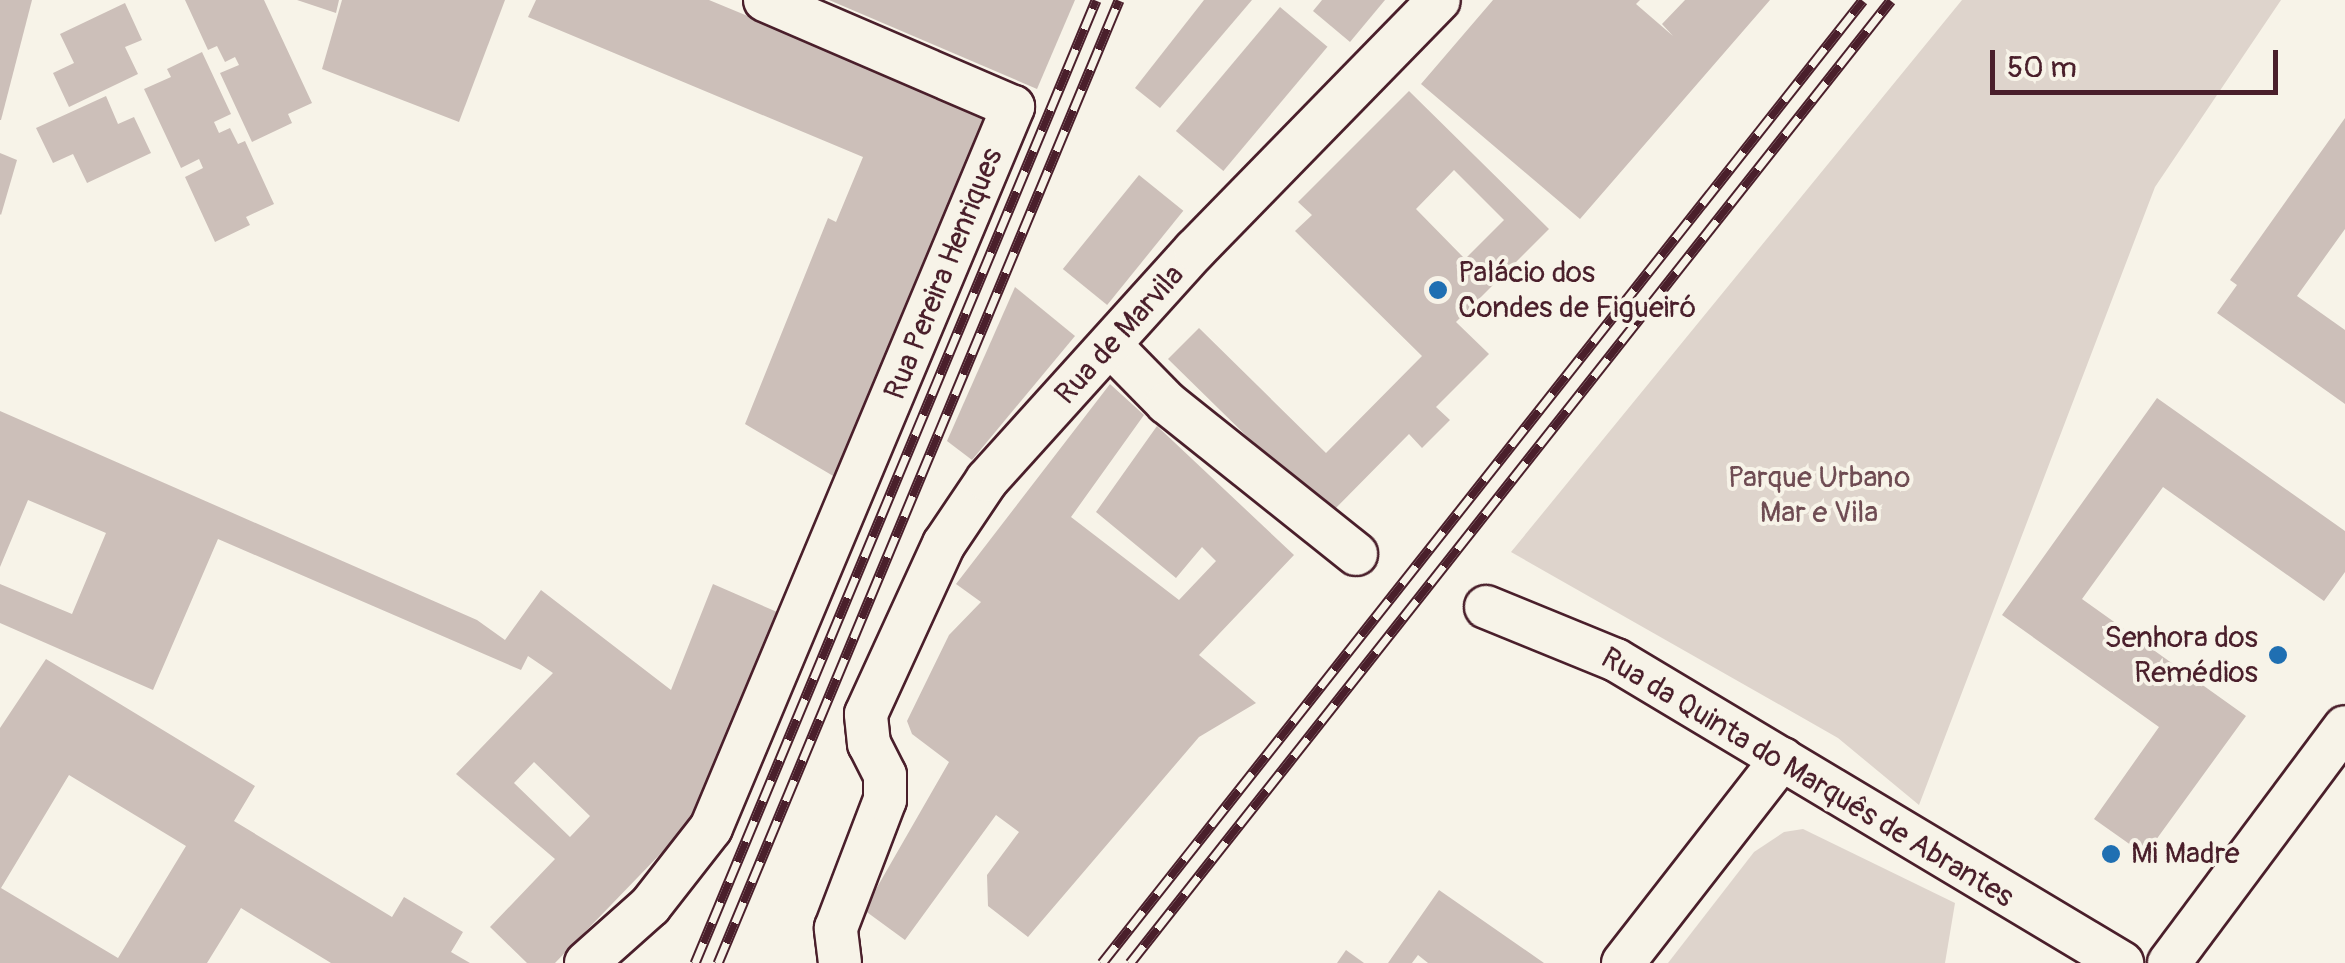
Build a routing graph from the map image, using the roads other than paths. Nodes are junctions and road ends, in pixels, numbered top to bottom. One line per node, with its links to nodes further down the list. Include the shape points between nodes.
1 (765, 0): 8 (street, Rua Pereira Henriques, via 1013,107 711,828 650,906)
2 (1439, 0): 3 (street, Rua de Marvila, via 1196,250)
3 (1112, 347): 4 (street, via 1167,403); 9 (street, Rua de Marvila, via 988,480 944,544 866,714 869,744 885,775 885,800 836,928)
4 (1356, 554)
5 (1486, 607): 7 (street, Rua da Quinta do Marquês de Abrantes, via 1616,660)
6 (2345, 727): 12 (street)
7 (1782, 760): 10 (street); 11 (street, Rua da Quinta do Marquês de Abrantes)
8 (586, 963)
9 (840, 963)
10 (1622, 963)
11 (2122, 963)
12 (2170, 963)

